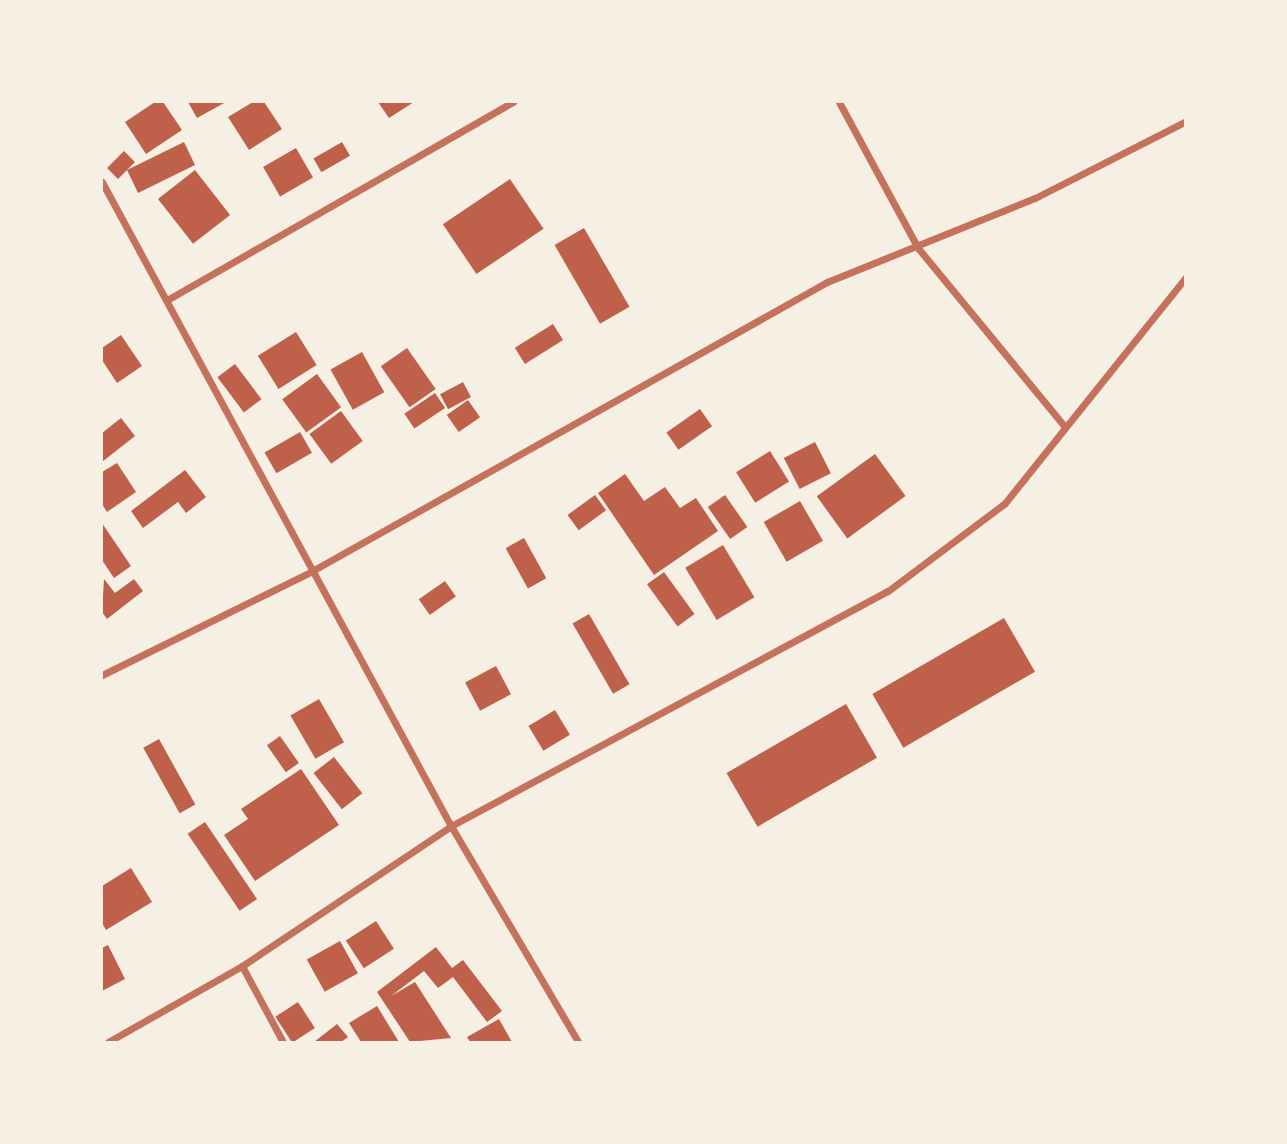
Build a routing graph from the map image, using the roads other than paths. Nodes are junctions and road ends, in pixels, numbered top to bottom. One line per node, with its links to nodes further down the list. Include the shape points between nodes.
1 (513, 102): 7 (street)
2 (839, 102): 5 (street)
3 (1185, 121): 5 (street, via 1035,198)
4 (102, 182): 7 (street)
5 (918, 248): 8 (street); 9 (street, via 827,282)
6 (1185, 277): 8 (street)
7 (167, 300): 9 (street)
8 (1064, 426): 11 (street, via 1005,503 888,592)
9 (312, 571): 10 (street); 11 (street)
10 (102, 675)
11 (451, 826): 12 (street); 15 (street)
12 (242, 966): 13 (street); 14 (street)
13 (108, 1042)
14 (283, 1042)
15 (578, 1042)

